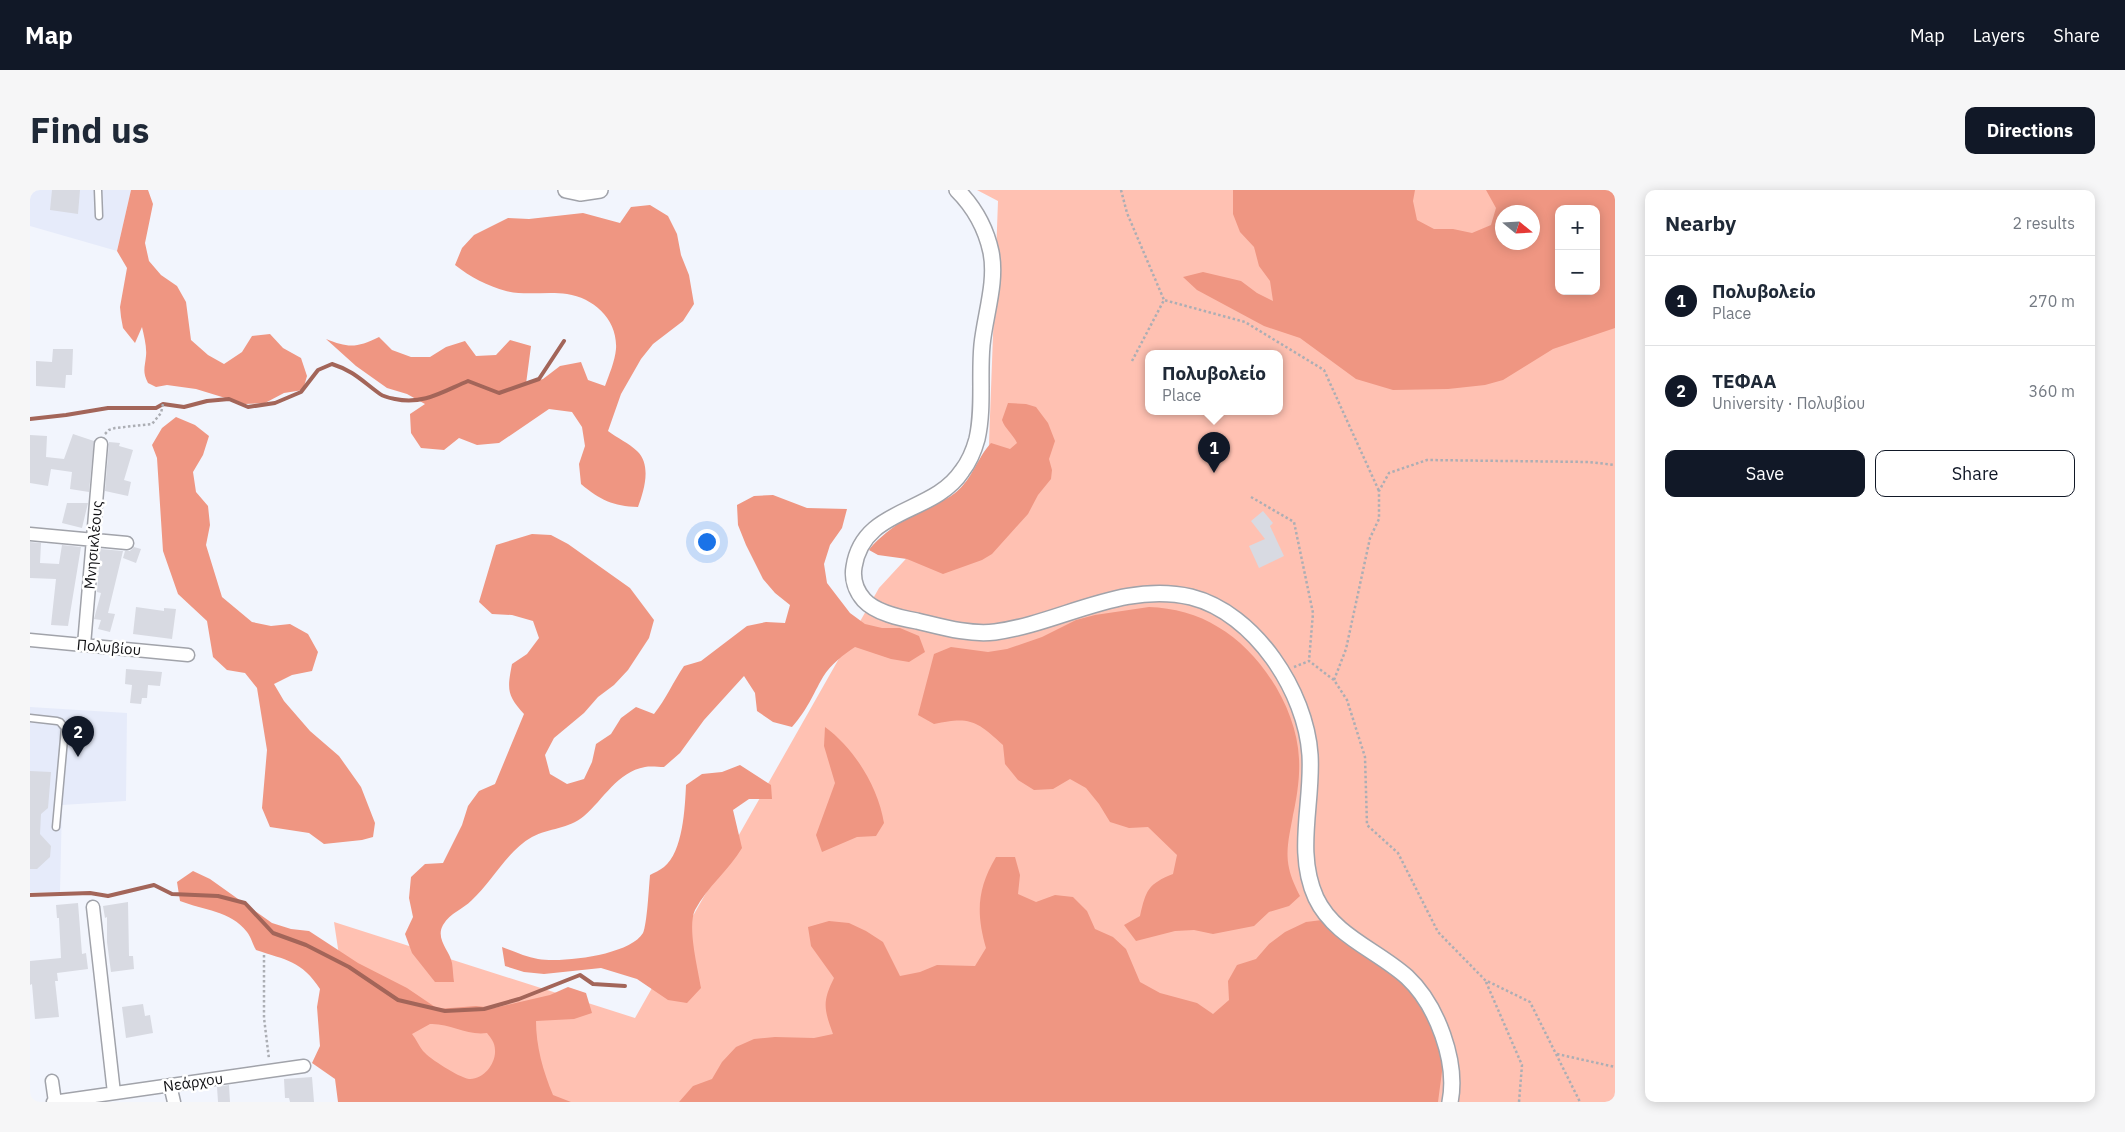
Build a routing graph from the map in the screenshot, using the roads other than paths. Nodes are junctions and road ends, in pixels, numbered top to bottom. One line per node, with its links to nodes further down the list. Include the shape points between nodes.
1 (98, 190): 5 (lane)
2 (566, 190): 3 (street, via 580,193)
3 (600, 190)
4 (957, 190): 23 (street, via 984,229 992,264 982,350 977,437 964,469 953,483 931,499 882,523 865,538 856,556 853,575 857,590 872,607 911,620 957,630 992,632 1127,596 1177,595 1209,604 1256,637 1283,671 1305,724 1310,754 1306,853 1314,894 1338,927 1409,979 1426,1002 1443,1034 1450,1060 1453,1089)
5 (99, 216)
6 (102, 444): 8 (street, Μνησικλέους)
7 (30, 534): 8 (street)
8 (93, 540): 9 (street); 11 (street, Μνησικλέους)
9 (127, 543)
10 (30, 640): 11 (street, Πολυβίου)
11 (84, 645): 12 (street, Πολυβίου)
12 (188, 655)
13 (30, 718): 14 (lane, via 57,721 65,728)
14 (56, 827)
15 (93, 907): 19 (street)
16 (304, 1066): 18 (street, Νεάρχου)
17 (52, 1081): 21 (street)
18 (170, 1085): 19 (street, Νεάρχου); 22 (street)
19 (114, 1093): 20 (street, Νεάρχου)
20 (72, 1101): 21 (street, Νεάρχου)
21 (54, 1102)
22 (174, 1102)
23 (1450, 1102)

